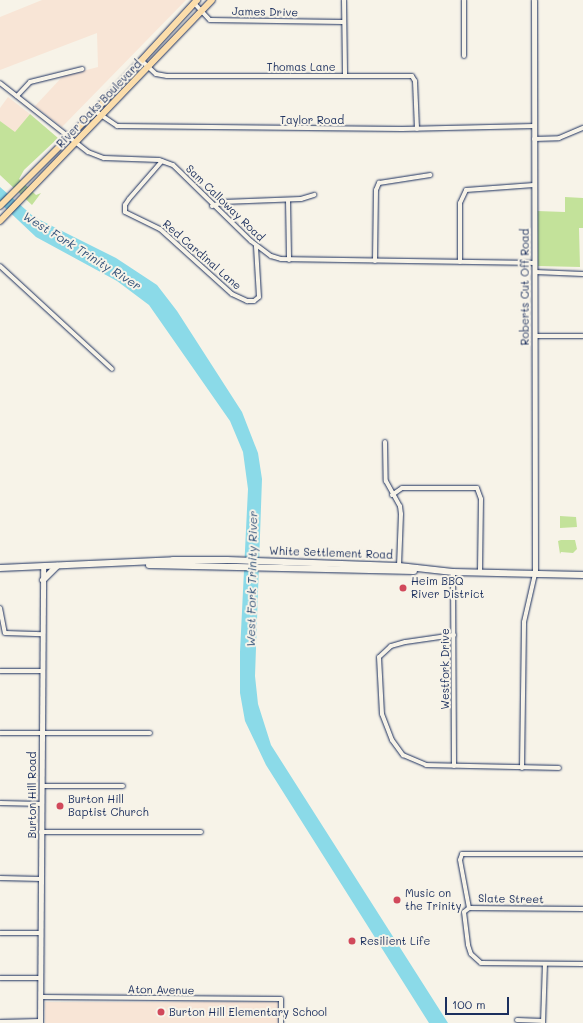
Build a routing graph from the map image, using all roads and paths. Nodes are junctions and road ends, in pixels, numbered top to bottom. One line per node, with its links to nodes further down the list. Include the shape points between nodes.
1 (212, 0): 6 (main road, River Oaks Boulevard)
2 (344, 0): 7 (street)
3 (464, 0): 8 (street)
4 (534, 0): 17 (street, Roberts Cut Off Road)
5 (195, 2): 6 (street, James Drive); 9 (main road, River Oaks Boulevard)
6 (201, 12): 7 (street, James Drive, via 210,20); 10 (main road, River Oaks Boulevard)
7 (343, 22): 12 (street)
8 (464, 56)
9 (142, 61): 10 (street, Thomas Lane); 15 (main road, River Oaks Boulevard)
10 (148, 67): 12 (street, Thomas Lane, via 156,74 167,76); 16 (main road, River Oaks Boulevard)
11 (82, 69): 14 (street, via 30,82)
12 (345, 76): 19 (street, Thomas Lane, via 414,77)
13 (0, 83): 14 (street, Sam Calloway Road)
14 (17, 96): 20 (street, Sam Calloway Road)
15 (95, 111): 16 (street, Taylor Road); 20 (main road, River Oaks Boulevard)
16 (101, 117): 19 (street, Taylor Road, via 117,126); 22 (main road, River Oaks Boulevard)
17 (534, 126): 19 (street, Taylor Road); 21 (street, Roberts Cut Off Road)
18 (583, 128): 21 (street, via 559,138)
19 (417, 129)
20 (68, 138): 22 (street, Sam Calloway Road); 28 (main road, River Oaks Boulevard)
21 (534, 139): 25 (street, Roberts Cut Off Road)
22 (75, 144): 23 (street, Sam Calloway Road, via 104,158); 30 (main road, River Oaks Boulevard)
23 (162, 161): 29 (street, Sam Calloway Road, via 173,165); 31 (street, Red Cardinal Lane, via 129,199 125,205 125,212 160,229 232,294 247,301 254,301 259,297)
24 (430, 174): 33 (street, via 379,183 376,190)
25 (534, 186): 34 (street, via 466,190 460,202); 35 (street, Roberts Cut Off Road)
26 (314, 195): 27 (street)
27 (288, 200): 29 (street, via 223,202); 32 (street)
28 (0, 206)
29 (212, 206): 31 (street, Sam Calloway Road)
30 (0, 221)
31 (256, 246): 32 (street, Sam Calloway Road, via 271,256)
32 (289, 260): 33 (street, Sam Calloway Road)
33 (375, 261): 34 (street, Sam Calloway Road)
34 (460, 262): 35 (street, Sam Calloway Road)
35 (535, 263): 37 (street, Roberts Cut Off Road)
36 (0, 266): 41 (street)
37 (535, 272): 38 (street); 39 (street, Roberts Cut Off Road)
38 (583, 274)
39 (535, 336): 40 (street); 53 (street, Roberts Cut Off Road)
40 (583, 336)
41 (112, 369)
42 (385, 442): 43 (street, via 386,482)
43 (392, 495): 47 (street, via 400,506 401,514); 52 (street, via 402,488 477,488 481,499)
44 (118, 564): 46 (main road, White Settlement Road); 49 (main road, White Settlement Road); 49 (main road, White Settlement Road, via 173,560 282,561)
45 (43, 566): 46 (main road, White Settlement Road); 48 (main road, White Settlement Road); 55 (street, Burton Hill Road)
46 (57, 566): 55 (main road)
47 (399, 566): 49 (main road, White Settlement Road); 50 (main road, White Settlement Road)
48 (0, 568)
49 (384, 569): 50 (main road, White Settlement Road)
50 (423, 571): 51 (main road, White Settlement Road)
51 (453, 572): 52 (main road, White Settlement Road); 58 (street, Westfork Drive)
52 (480, 573): 53 (main road, White Settlement Road)
53 (535, 574): 54 (main road, White Settlement Road); 65 (street, via 524,622)
54 (583, 575)
55 (43, 580): 57 (street, Burton Hill Road)
56 (0, 608): 57 (street, via 5,633)
57 (43, 634): 60 (street, Burton Hill Road)
58 (454, 635): 64 (street, Westfork Drive); 64 (street, via 417,639 391,646 382,652 378,661 382,714 392,740 403,755 419,764)
59 (0, 671): 60 (street)
60 (42, 671): 61 (street, Burton Hill Road)
61 (42, 732): 62 (street); 63 (street); 67 (street, Burton Hill Road)
62 (0, 733)
63 (150, 733)
64 (454, 766): 65 (street)
65 (522, 768): 66 (street)
66 (559, 768)
67 (42, 786): 68 (street); 70 (street, Burton Hill Road)
68 (123, 786)
69 (0, 803): 70 (street)
70 (42, 804): 71 (street, Burton Hill Road)
71 (41, 832): 72 (street); 75 (street, Burton Hill Road)
72 (201, 832)
73 (583, 854): 76 (street, Slate Street, via 462,854 460,868)
74 (0, 878): 75 (street)
75 (41, 879): 79 (street, Burton Hill Road)
76 (469, 908): 77 (street, Slate Street); 80 (street, via 464,912 468,945 471,954 481,963)
77 (583, 909)
78 (0, 932): 79 (street)
79 (41, 933): 83 (street, Burton Hill Road)
80 (545, 964): 81 (street); 88 (street)
81 (583, 964)
82 (0, 978): 83 (street)
83 (41, 978): 84 (street, Burton Hill Road)
84 (41, 997): 87 (street, Burton Hill Road); 89 (street, Aton Avenue, via 281,999)
85 (517, 1020): 88 (street)
86 (0, 1022): 87 (street)
87 (40, 1022)
88 (543, 1022)
89 (281, 1023)

